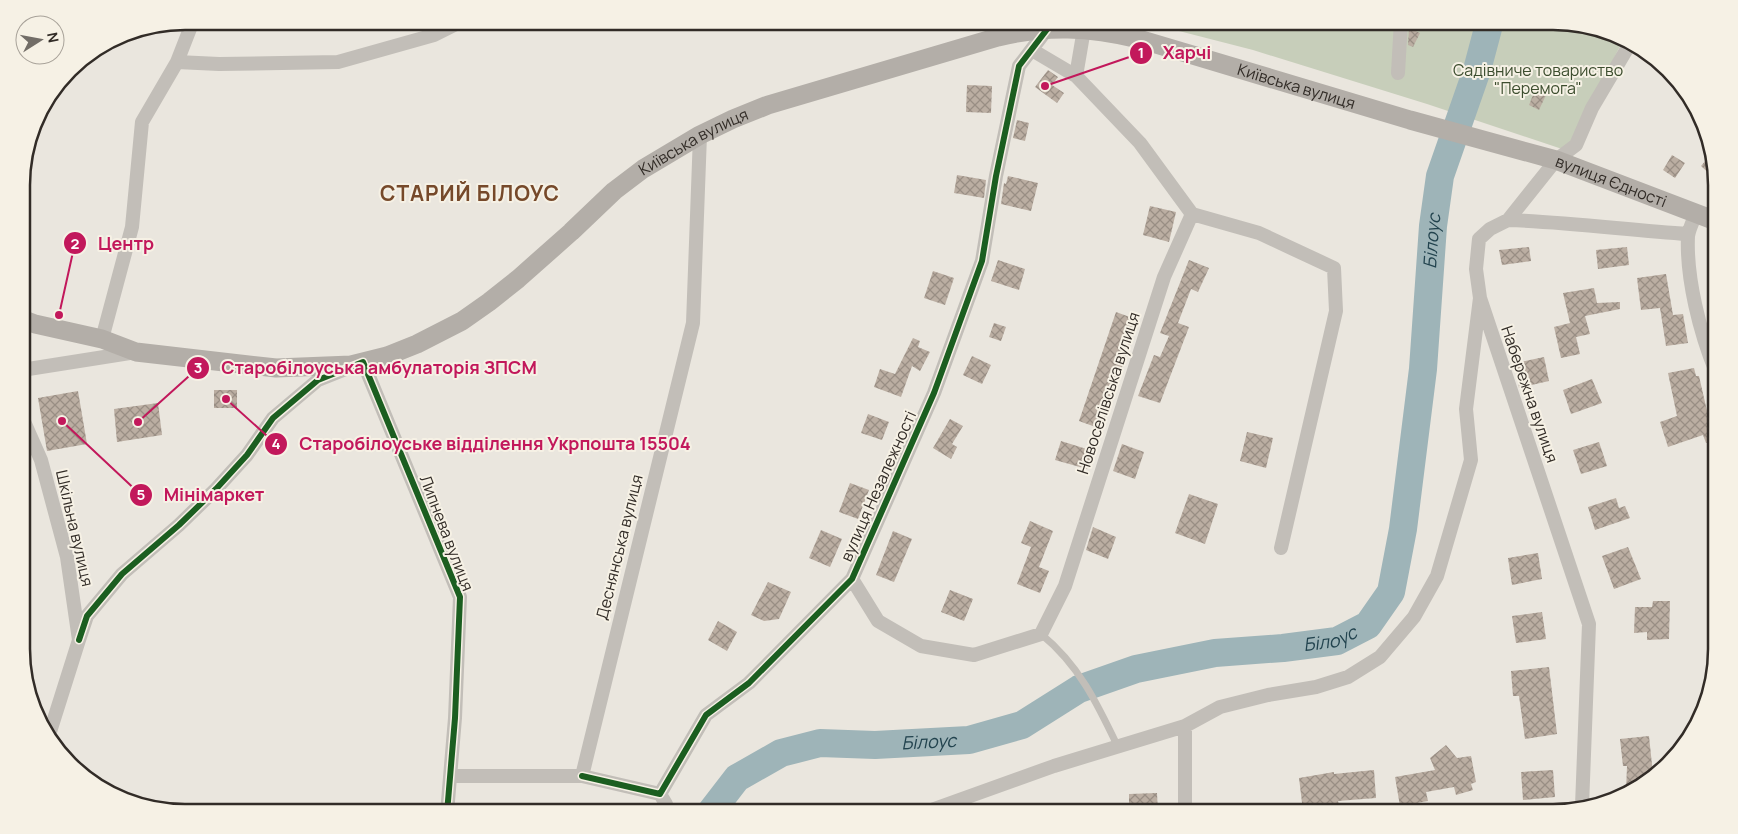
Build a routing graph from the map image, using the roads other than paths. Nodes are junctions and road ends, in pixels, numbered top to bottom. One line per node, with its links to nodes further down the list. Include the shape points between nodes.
1 (189, 30): 10 (street)
2 (444, 30): 10 (street, via 338,62)
3 (1011, 30): 13 (main road, Київська вулиця, via 988,40 768,105)
4 (1044, 30): 9 (street, вулиця Незалежності)
5 (1084, 30): 12 (street)
6 (1092, 30): 14 (main road, Київська вулиця, via 1139,38 1410,120)
7 (1400, 30): 11 (street)
8 (1627, 49): 15 (street, Набережна вулиця, via 1592,108 1576,145)
9 (1032, 50): 12 (street); 30 (street, вулиця Незалежності, via 1019,66 982,261 934,393)
10 (177, 62): 23 (street, via 142,122 132,227)
11 (1398, 74)
12 (1076, 76): 16 (street, via 1140,143)
13 (700, 135): 26 (main road, Київська вулиця, via 643,169 614,191 518,279 462,321 416,344); 37 (street, Деснянська вулиця, via 693,323)
14 (1505, 145): 15 (main road, вулиця Єдності)
15 (1556, 160): 17 (main road, вулиця Єдності); 19 (street, Набережна вулиця)
16 (1192, 214): 29 (street, via 1259,233 1334,268 1336,311); 31 (street, Новоселівська вулиця, via 1164,277 1065,586)
17 (1696, 214): 18 (main road, вулиця Єдності); 20 (street)
18 (1708, 218)
19 (1508, 220): 20 (street); 21 (street, Набережна вулиця, via 1490,229 1480,240 1476,269)
20 (1688, 234): 25 (street, via 1692,290)
21 (1480, 298): 33 (street, via 1466,409 1471,460 1437,576 1414,617 1380,657 1348,677 1220,707); 39 (street, Набережна вулиця, via 1589,624)
22 (30, 322): 23 (main road, Київська вулиця)
23 (102, 340): 24 (main road, Київська вулиця)
24 (136, 352): 26 (main road, Київська вулиця, via 276,368 316,368); 27 (street)
25 (1708, 352)
26 (363, 362): 32 (street, via 318,380 273,418 247,456 216,489 122,574 87,616); 36 (street, Липнева вулиця, via 460,597)
27 (30, 369)
28 (30, 435): 32 (street, Шкільна вулиця, via 41,460 64,548)
29 (1281, 548)
30 (852, 579): 31 (street, via 878,622 921,646 974,656); 38 (street, вулиця Незалежності, via 749,683 706,715)
31 (1041, 634): 35 (lane, via 1080,674)
32 (79, 640): 34 (street, Шкільна вулиця)
33 (1185, 726): 35 (street); 43 (street)
34 (51, 728)
35 (1118, 747): 42 (street)
36 (450, 776): 37 (street); 40 (street, Липнева вулиця)
37 (582, 776): 38 (street)
38 (660, 794): 41 (street)
39 (1582, 801)
40 (448, 804)
41 (666, 804)
42 (948, 804)
43 (1185, 804)

